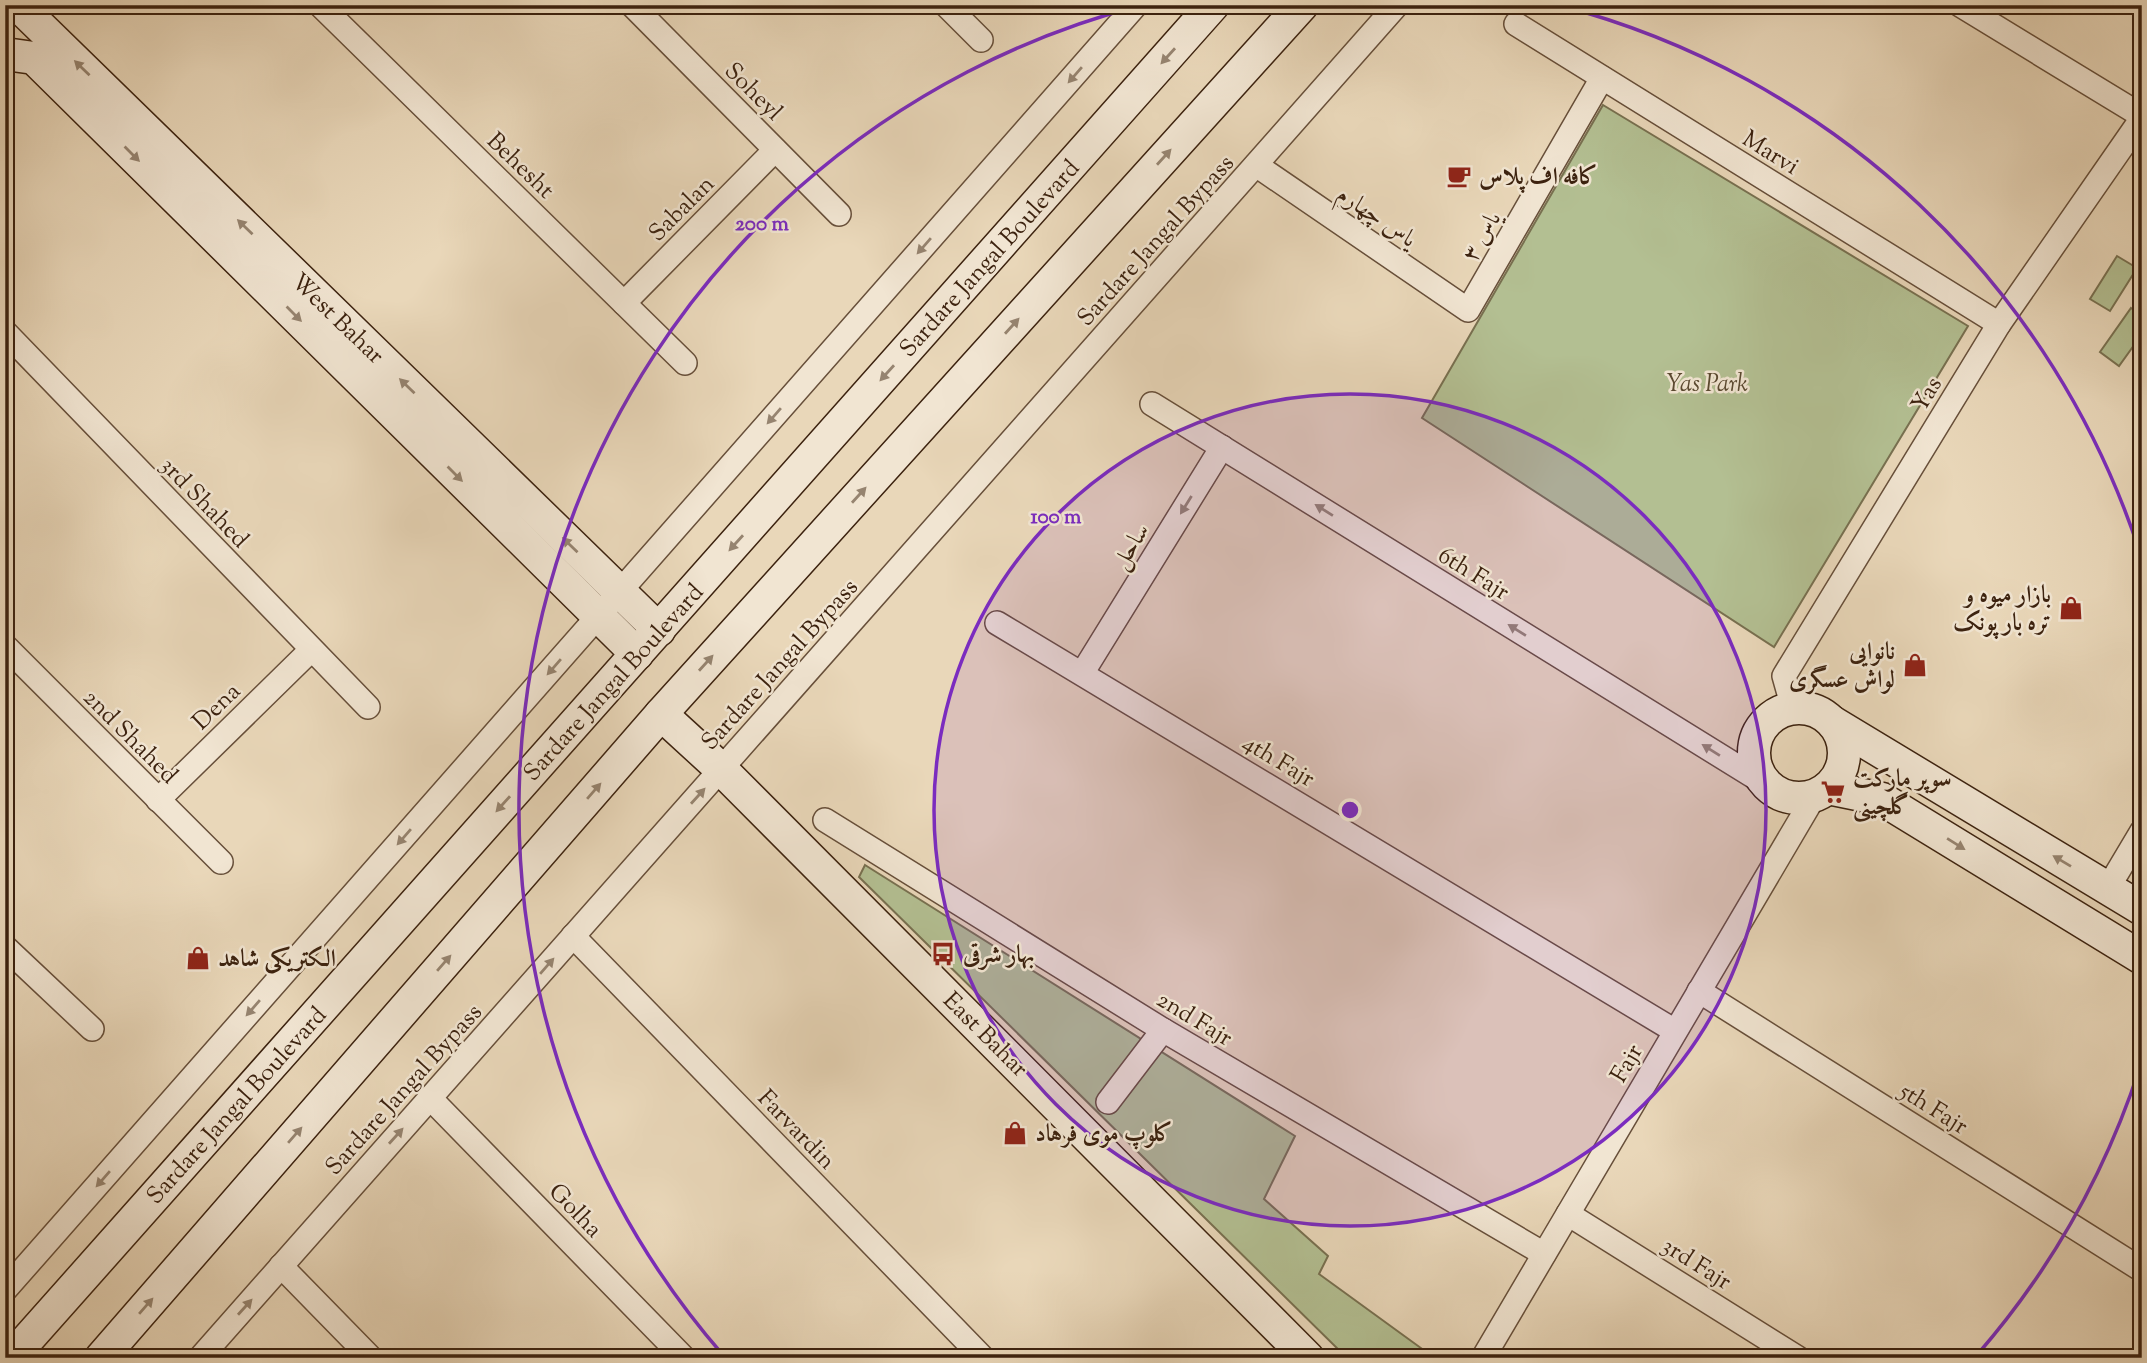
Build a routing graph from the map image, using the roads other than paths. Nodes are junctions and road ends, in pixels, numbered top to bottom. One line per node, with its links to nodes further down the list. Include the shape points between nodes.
1 (320, 5): 18 (street, Behesht)
2 (632, 5): 15 (street, Soheyl)
3 (946, 5): 11 (street)
4 (1136, 5): 25 (street, one-way to 25)
5 (1213, 5): 27 (street, Sardare Jangal Boulevard, one-way to 27)
6 (1302, 5): 34 (street, one-way to 6)
7 (1397, 5): 16 (street, Sardare Jangal Bypass)
8 (1960, 5): 14 (street)
9 (28, 10): 25 (street, West Bahar, one-way to 9)
10 (1516, 23): 13 (street, Marvi)
11 (981, 40)
12 (5, 54): 25 (street, West Bahar, one-way to 25, via 34,58)
13 (1602, 78): 19 (street, یاس ۳); 20 (street, Marvi)
14 (2142, 117): 20 (street, Yas)
15 (775, 150): 17 (street, Soheyl); 18 (street, Sabalan)
16 (1256, 165): 19 (street, یاس چهارم); 36 (street, Sardare Jangal Bypass)
17 (839, 214)
18 (624, 303): 22 (street, Behesht)
19 (1468, 310)
20 (1999, 324): 33 (street, Yas, via 1784,676)
21 (5, 332): 29 (street, 3rd Shahed)
22 (685, 363)
23 (1152, 404): 24 (street, 6th Fajr)
24 (1222, 447): 31 (street, ساحل, one-way to 31); 37 (street, 6th Fajr, one-way to 24)
25 (609, 604): 27 (street, West Bahar); 30 (street, West Bahar); 58 (street, one-way to 58)
26 (998, 623): 31 (street, 4th Fajr)
27 (659, 630): 30 (street, Sardare Jangal Boulevard)
28 (5, 646): 39 (street, 2nd Shahed)
29 (311, 650): 32 (street, 3rd Shahed); 39 (street, Dena)
30 (637, 654): 59 (street, Sardare Jangal Boulevard, one-way to 59)
31 (1083, 672): 51 (street, 4th Fajr)
32 (368, 707)
33 (1793, 708): 35 (street, via 1821,714); 37 (street, via 1768,721 1755,746 1760,774)
34 (661, 714): 36 (street, East Bahar); 60 (street, one-way to 34)
35 (1832, 722): 38 (street, via 1841,735 1843,764); 43 (street, one-way to 35)
36 (721, 769): 45 (street, Sardare Jangal Bypass, one-way to 36); 65 (street, East Bahar)
37 (1769, 786): 38 (street, via 1791,797)
38 (1822, 791): 47 (street, one-way to 47, via 1882,799); 48 (street, Fajr)
39 (158, 800): 42 (street, 2nd Shahed)
40 (825, 820): 50 (street, 2nd Fajr)
41 (2142, 831): 43 (street)
42 (221, 862)
43 (2108, 888): 44 (street)
44 (2142, 909)
45 (573, 936): 52 (street, Sardare Jangal Bypass, one-way to 45); 64 (street, Farvardin)
46 (8, 955): 49 (street)
47 (2142, 958)
48 (1699, 991): 51 (street, Fajr); 57 (street, 5th Fajr)
49 (92, 1029)
50 (1163, 1030): 53 (street); 55 (street, 2nd Fajr)
51 (1675, 1031): 54 (street, Fajr)
52 (430, 1098): 56 (street, Sardare Jangal Bypass, one-way to 52); 63 (street, Golha)
53 (1108, 1102)
54 (1568, 1213): 55 (street, Fajr); 67 (street, 3rd Fajr)
55 (1544, 1254): 66 (street, Fajr)
56 (281, 1266): 61 (street, Sardare Jangal Bypass, one-way to 56); 62 (street)
57 (2142, 1270)
58 (5, 1290)
59 (11, 1358)
60 (101, 1358)
61 (200, 1358)
62 (371, 1358)
63 (684, 1358)
64 (984, 1358)
65 (1308, 1358)
66 (1483, 1358)
67 (1798, 1358)

